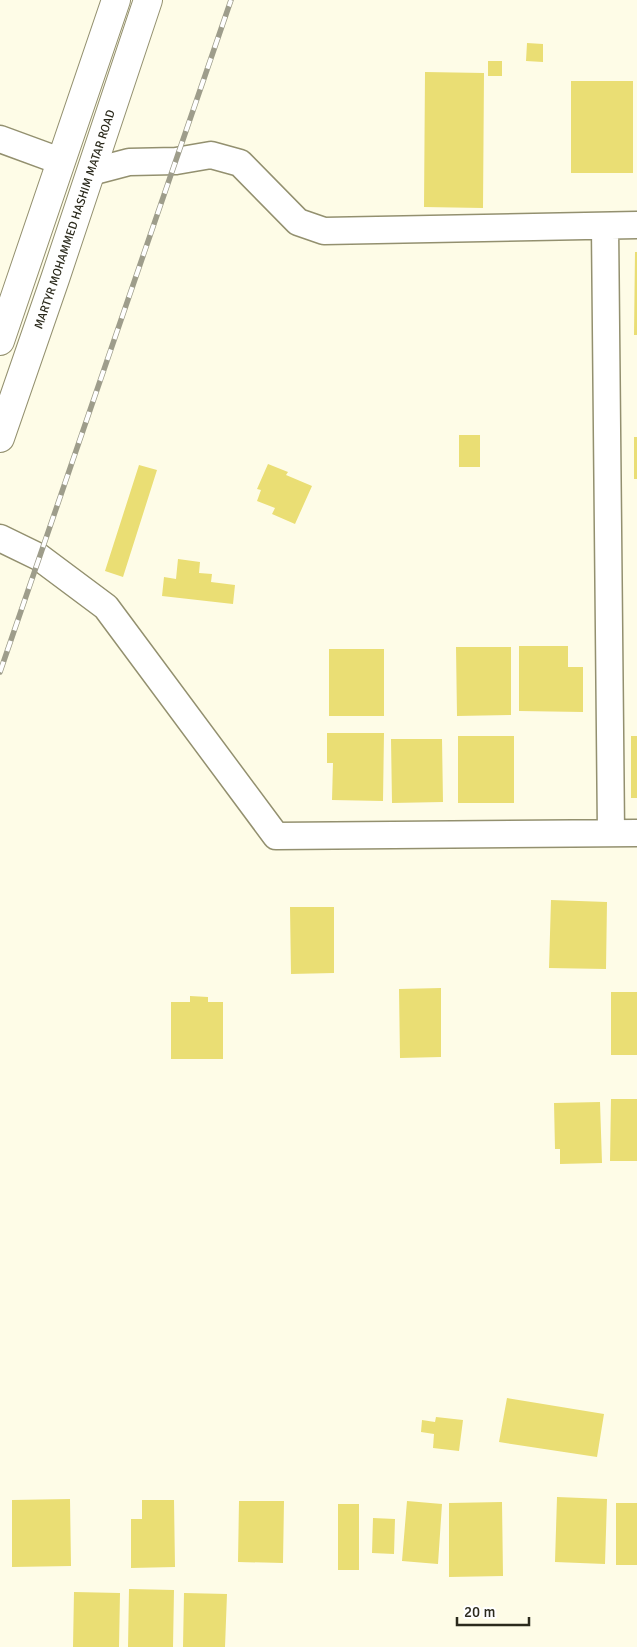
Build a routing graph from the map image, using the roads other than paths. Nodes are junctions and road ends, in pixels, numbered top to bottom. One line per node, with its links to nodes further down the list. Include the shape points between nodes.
1 (116, 0): 4 (main road)
2 (148, 0): 5 (main road, MARTYR MOHAMMED HASHIM MATAR ROAD)
3 (0, 139): 4 (street)
4 (60, 161): 8 (main road)
5 (90, 172): 7 (street, via 129,162 176,161 211,155 240,163 298,222 324,231); 9 (main road, MARTYR MOHAMMED HASHIM MATAR ROAD)
6 (637, 225): 7 (street)
7 (605, 226): 11 (street)
8 (0, 341)
9 (0, 438)
10 (0, 538): 11 (street, via 39,557 106,607 276,836)
11 (611, 833): 12 (street)
12 (637, 833)

